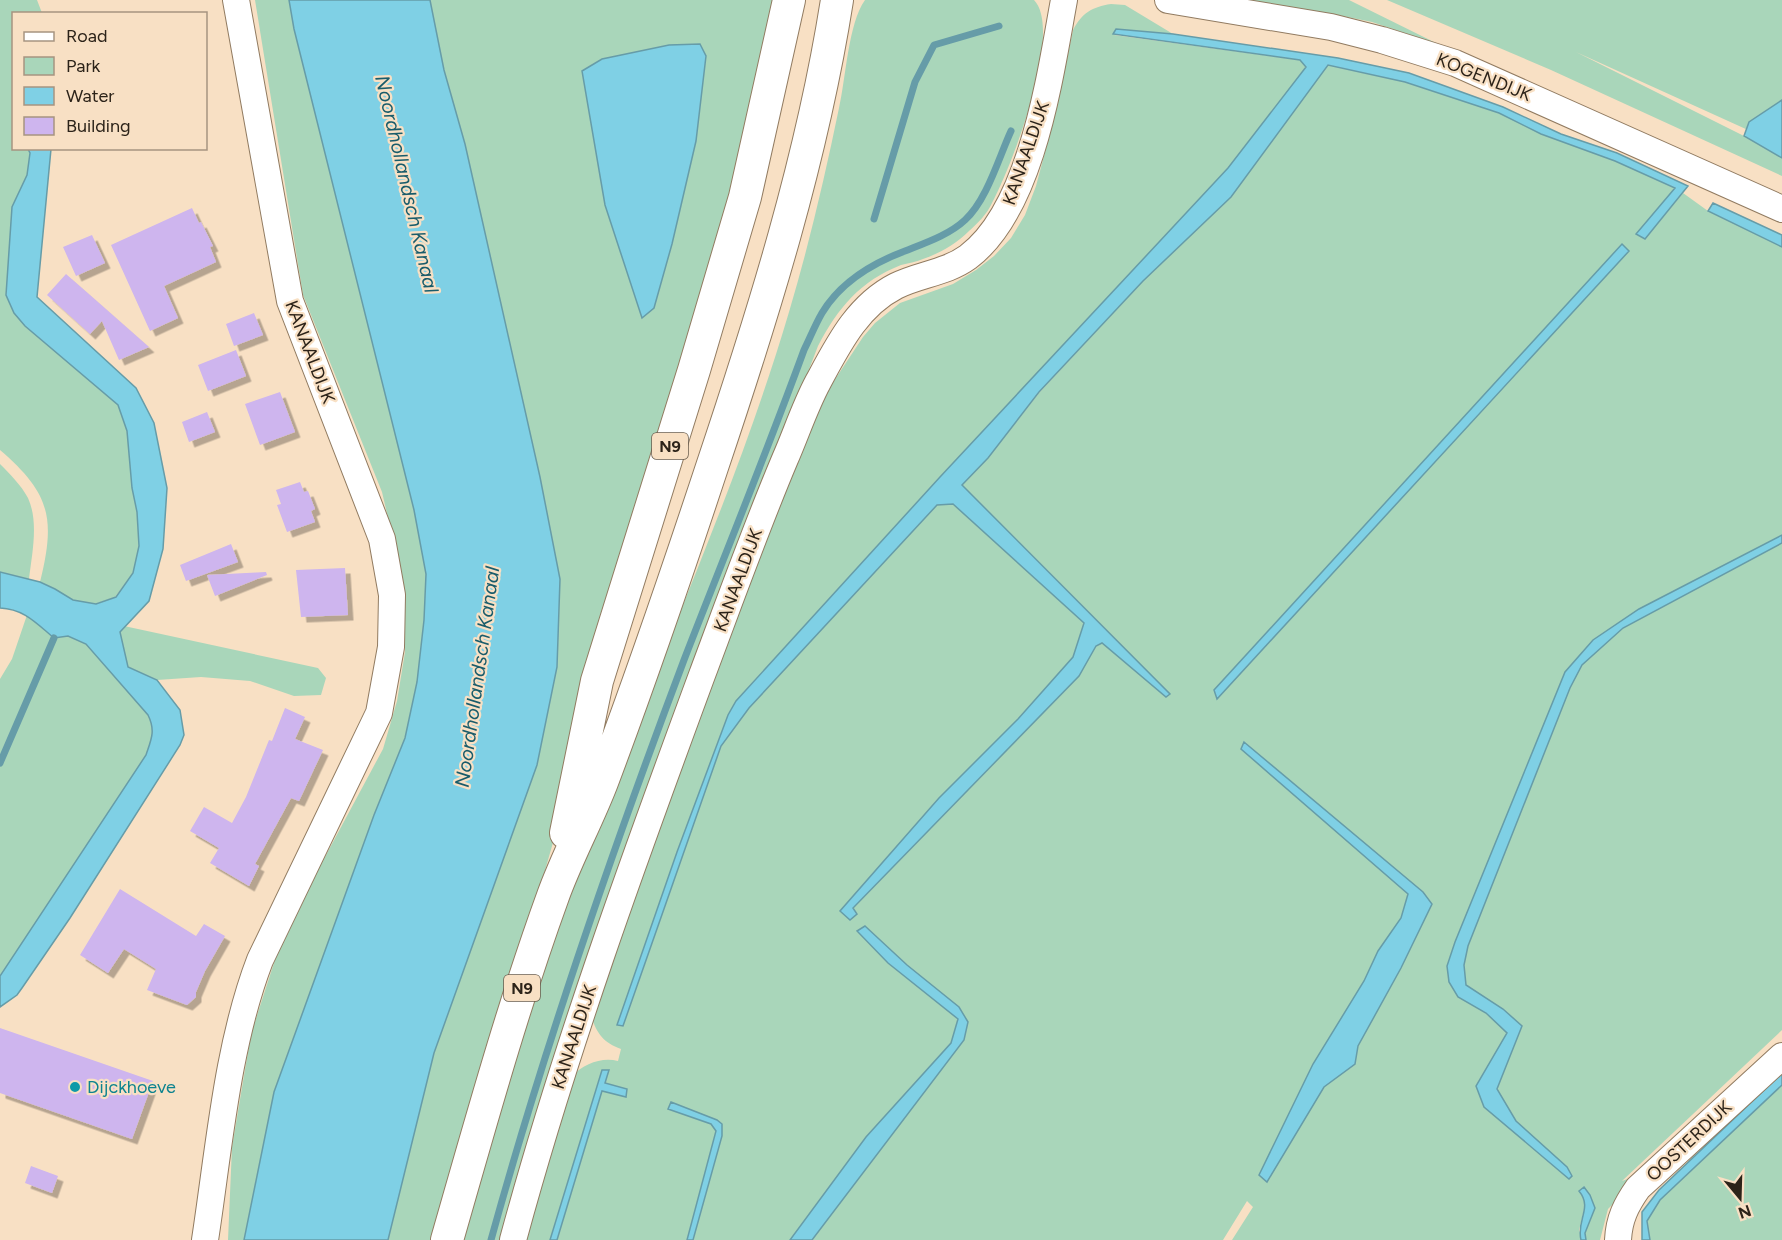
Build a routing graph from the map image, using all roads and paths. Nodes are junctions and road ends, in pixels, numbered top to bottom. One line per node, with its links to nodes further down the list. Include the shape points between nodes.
1 (236, 0): 9 (street, KANAALDIJK, via 290,301 382,539 392,595 392,647 379,713 246,996)
2 (789, 0): 7 (main road, N9, via 745,197 597,681)
3 (837, 0): 7 (main road, N9, via 795,194 746,367 645,668 600,788)
4 (1064, 0): 11 (street, KANAALDIJK, via 1045,102 1005,215 966,258 944,270 895,286 873,302 854,321 816,386 763,513 618,904 572,1041)
5 (1168, 0): 6 (street, KOGENDIJK, via 1331,27 1455,63)
6 (1782, 209)
7 (554, 893): 10 (main road, N9)
8 (1782, 1056): 12 (street, OOSTERDIJK, via 1638,1188 1620,1218)
9 (205, 1240)
10 (447, 1240)
11 (513, 1240)
12 (1618, 1240)

